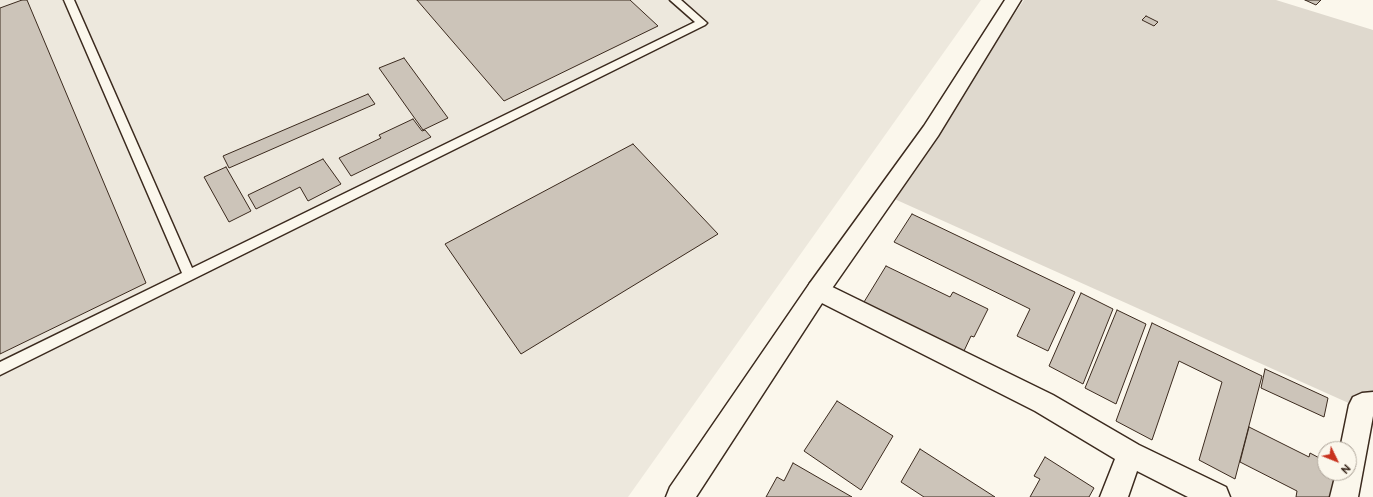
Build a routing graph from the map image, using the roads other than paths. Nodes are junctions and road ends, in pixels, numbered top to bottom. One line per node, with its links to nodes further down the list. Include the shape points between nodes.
1 (69, 0): 4 (lane)
2 (675, 0): 4 (lane, via 702,23)
3 (1013, 0): 5 (street, via 931,131)
4 (189, 275): 6 (lane)
5 (818, 290): 9 (street, via 1044,403); 11 (street)
6 (0, 369)
7 (1373, 404): 8 (street, via 1362,405)
8 (1355, 441)
9 (1130, 454): 12 (street); 13 (street)
10 (1347, 481): 14 (street)
11 (680, 497)
12 (1114, 497)
13 (1216, 497)
14 (1344, 497)

